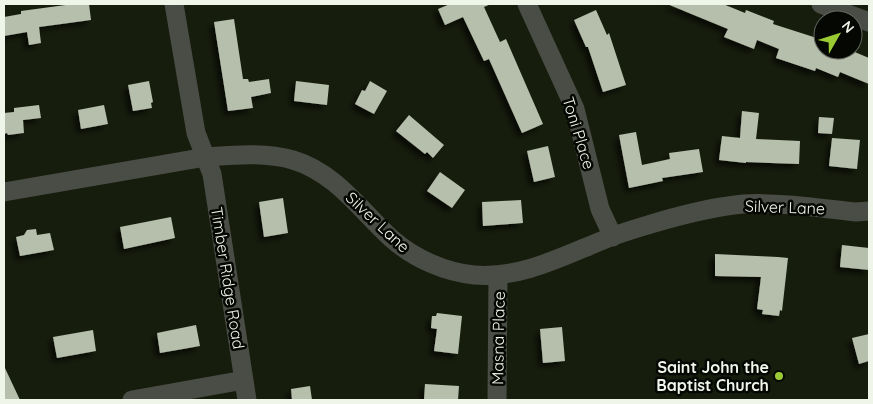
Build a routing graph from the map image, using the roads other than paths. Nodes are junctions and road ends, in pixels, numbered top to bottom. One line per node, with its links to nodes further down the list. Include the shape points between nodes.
1 (174, 4): 5 (street, Timber Ridge Road, via 196,133)
2 (527, 4): 8 (street, Toni Place, via 575,109 600,209)
3 (821, 4): 4 (street)
4 (869, 22)
5 (206, 157): 6 (street, Silver Lane); 9 (street, Silver Lane, via 270,155 293,160 331,179 393,240 420,259 472,275); 10 (street, Timber Ridge Road, via 214,184)
6 (4, 192)
7 (869, 211): 8 (street, Silver Lane, via 744,204 710,208)
8 (613, 236): 9 (street, Silver Lane, via 530,269)
9 (498, 276): 13 (street, Masna Place)
10 (244, 380): 11 (street); 12 (street, Timber Ridge Road)
11 (132, 400)
12 (247, 400)
13 (497, 400)

